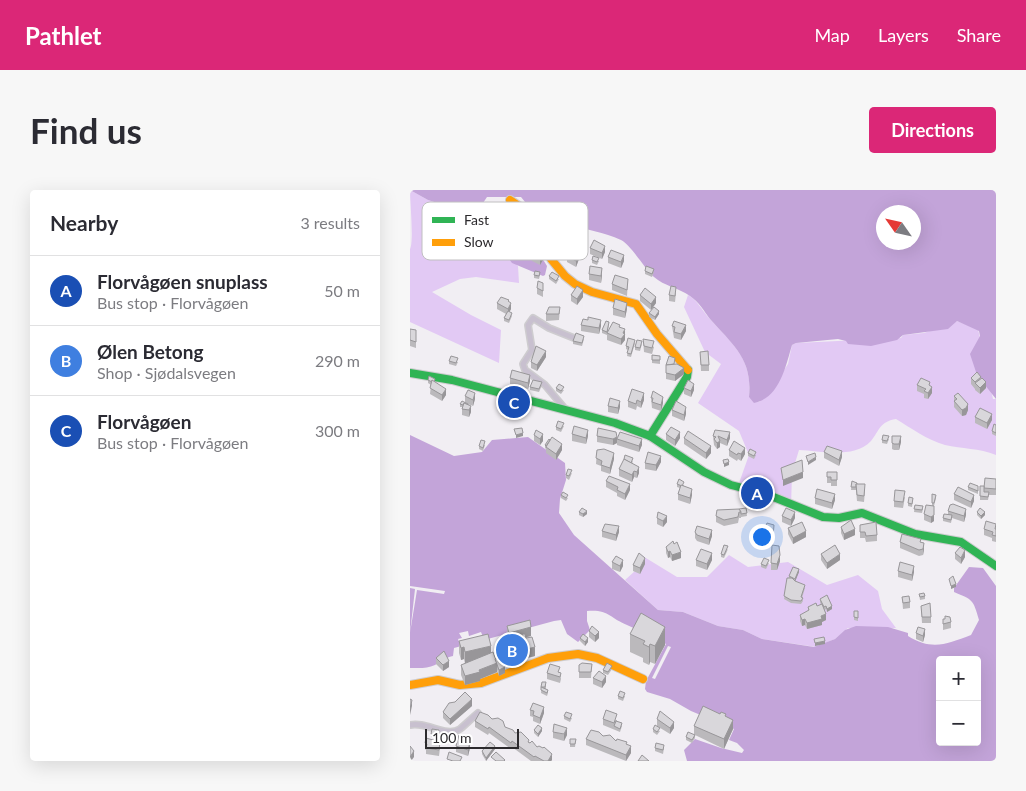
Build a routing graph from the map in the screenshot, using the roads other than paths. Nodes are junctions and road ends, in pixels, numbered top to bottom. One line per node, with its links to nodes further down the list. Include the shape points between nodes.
1 (510, 200): 2 (street)
2 (513, 202)
3 (552, 260): 7 (street, via 575,284 636,304 656,334 686,366 687,377)
4 (574, 338): 6 (street, via 533,318 528,325 532,350 523,364 525,370 545,386)
5 (410, 373): 6 (street, via 452,380)
6 (566, 410): 7 (street)
7 (650, 436): 8 (street, via 720,480 823,517 839,518 862,513 915,534 961,542)
8 (996, 566)
9 (643, 679): 10 (street, via 597,658 578,654 548,658 481,683 460,685 438,680)
10 (410, 685)
11 (478, 713): 12 (street, via 455,731 422,724)
12 (410, 725)

